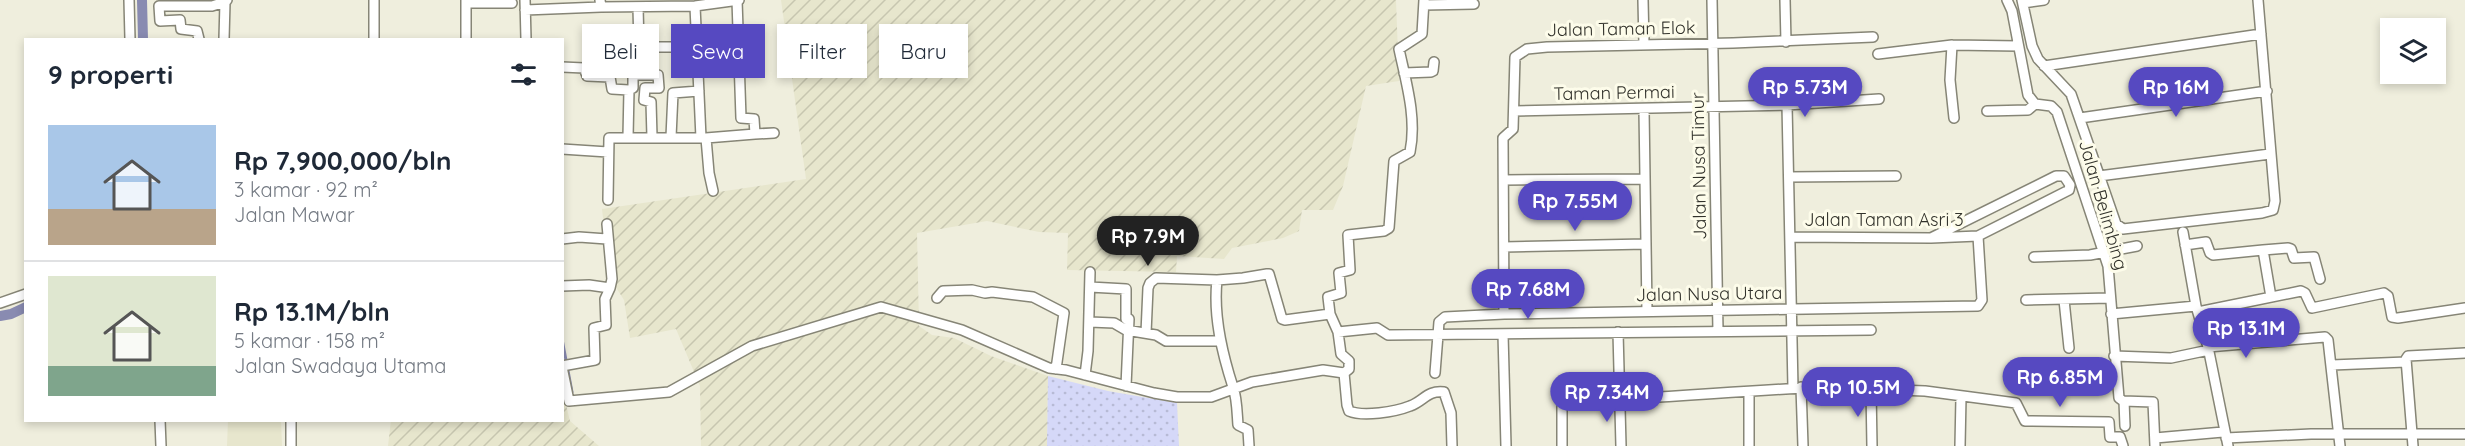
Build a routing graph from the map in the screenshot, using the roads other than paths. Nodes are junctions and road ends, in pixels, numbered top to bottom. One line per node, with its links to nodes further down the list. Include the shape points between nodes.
1 (129, 0): 25 (street)
2 (374, 0): 28 (street)
3 (738, 0): 19 (street); 57 (street, via 741,118 754,119)
4 (1643, 0): 33 (street)
5 (1712, 0): 32 (street, Jalan Nusa Timur)
6 (1785, 0): 31 (street)
7 (2007, 0): 35 (street)
8 (2044, 0): 13 (street)
9 (2258, 0): 23 (street)
10 (226, 1): 26 (street, via 212,6 159,6 160,21 180,20 181,29 197,31); 27 (street)
11 (466, 1): 14 (street); 29 (street)
12 (1424, 2): 17 (street); 40 (street, via 1422,34 1399,49)
13 (2022, 2): 38 (street, via 2032,46)
14 (512, 3)
15 (654, 3): 19 (street); 20 (street)
16 (601, 4): 18 (street); 20 (street)
17 (1474, 4)
18 (525, 5): 30 (street)
19 (695, 6): 22 (street)
20 (638, 7): 21 (street)
21 (638, 24)
22 (696, 24)
23 (2261, 34): 38 (street); 46 (street)
24 (1874, 37): 31 (street, Jalan Taman Elok)
25 (130, 38)
26 (199, 38)
27 (224, 38)
28 (374, 38)
29 (466, 38)
30 (526, 38)
31 (1786, 42): 32 (street, Jalan Taman Elok)
32 (1713, 44): 33 (street, Jalan Taman Elok); 50 (street, Jalan Nusa Timur)
33 (1644, 45): 52 (street, Jalan Taman Elok, via 1527,49 1515,57)
34 (1952, 45): 35 (street); 36 (street); 54 (street)
35 (2018, 46): 48 (street, via 2028,95)
36 (1878, 54)
37 (1434, 62): 40 (street, via 1431,72)
38 (2044, 66): 55 (street, via 2071,94)
39 (564, 67): 44 (street, via 584,68 587,76 610,77 611,89)
40 (1404, 73): 105 (street, via 1412,141 1410,152 1394,161 1389,228 1348,234 1350,270 1339,273 1341,293 1328,297)
41 (633, 78): 44 (street)
42 (658, 78): 59 (street, via 659,88 645,88 644,100 651,102)
43 (698, 78): 45 (street)
44 (630, 90): 58 (street)
45 (699, 91): 60 (street, via 671,95); 61 (street)
46 (2267, 92): 55 (street); 64 (street)
47 (1879, 99): 49 (street, Taman Permai)
48 (2035, 104): 53 (street, via 2028,110); 84 (street, Jalan Belimbing, via 2051,106 2058,112)
49 (1787, 105): 50 (street, Taman Permai); 67 (street)
50 (1714, 108): 51 (street, Taman Permai); 103 (street, Jalan Nusa Timur)
51 (1644, 110): 52 (street, Taman Permai); 68 (street)
52 (1514, 111): 69 (street, via 1514,129 1503,138)
53 (1988, 111)
54 (1954, 118)
55 (2080, 118): 66 (street)
56 (774, 133): 57 (street)
57 (755, 134): 61 (street)
58 (628, 137): 59 (street); 63 (street, via 609,138)
59 (652, 137): 60 (street)
60 (671, 137): 61 (street)
61 (703, 138): 70 (street)
62 (564, 149): 63 (street)
63 (608, 152): 71 (street)
64 (2271, 154): 66 (street); 66 (street, via 2275,201 2273,210 2262,213 2123,229 2116,224)
65 (1896, 176): 67 (street)
66 (2098, 176)
67 (1789, 177): 75 (street)
68 (1644, 179): 69 (street); 79 (street)
69 (1503, 180): 82 (street)
70 (713, 191)
71 (608, 201)
72 (607, 224): 78 (street)
73 (2183, 232): 80 (street)
74 (1977, 236): 76 (street, Jalan Taman Asri 3); 76 (street, via 2069,190 2070,185 2064,176 2056,176); 99 (street, Jalan Taman Asri 3, via 1982,300)
75 (1790, 237): 76 (street, Jalan Taman Asri 3); 101 (street)
76 (1931, 238)
77 (564, 239): 78 (street)
78 (608, 239): 91 (street)
79 (1646, 244): 82 (street); 104 (street)
80 (2185, 245): 83 (street, via 2206,242 2212,255); 102 (street)
81 (2137, 246): 84 (street)
82 (1504, 247): 106 (street)
83 (2263, 250): 87 (street, via 2288,248 2294,258 2314,257); 93 (street)
84 (2104, 253): 85 (street); 95 (street, Jalan Belimbing)
85 (2034, 257)
86 (1090, 272): 90 (street)
87 (2320, 279)
88 (1217, 280): 105 (street, via 1269,274 1282,319); 115 (street, via 1154,280 1148,288); 118 (street)
89 (564, 286): 91 (street)
90 (1090, 286): 108 (street); 109 (street, via 1126,289)
91 (610, 288): 125 (street, via 605,299 606,325 594,328 596,360)
92 (24, 295): 98 (street)
93 (2271, 297): 100 (street, via 2303,292 2312,308 2384,293 2392,317 2398,318); 102 (street)
94 (937, 298): 126 (street, via 943,291 992,292 1033,297 1064,313)
95 (2110, 298): 97 (street); 107 (street, Jalan Belimbing)
96 (2026, 300): 97 (street)
97 (2064, 300): 119 (street)
98 (0, 303)
99 (1977, 306): 101 (street, Jalan Nusa Utara)
100 (2465, 308)
101 (1791, 309): 103 (street, Jalan Nusa Utara); 110 (street)
102 (2197, 309): 107 (street); 120 (street)
103 (1718, 310): 104 (street, Jalan Nusa Utara); 112 (street, Jalan Nusa Timur)
104 (1647, 311): 106 (street, Jalan Nusa Utara)
105 (1330, 314): 113 (street)
106 (1504, 314): 117 (street, Jalan Nusa Utara, via 1441,319)
107 (2111, 314): 122 (street, Jalan Belimbing)
108 (1090, 322): 109 (street, via 1114,323); 129 (street)
109 (1129, 330): 115 (street); 130 (street)
110 (1792, 330): 111 (street); 112 (street); 133 (street)
111 (1871, 330)
112 (1718, 331): 114 (street)
113 (1338, 332): 117 (street, via 1377,328 1388,335); 127 (street, via 1341,354 1349,361 1349,369)
114 (1618, 332): 116 (street); 136 (street)
115 (1146, 333): 118 (street, via 1166,341)
116 (1503, 334): 117 (street); 150 (street)
117 (1438, 335): 128 (street)
118 (1220, 341): 132 (street)
119 (2069, 348)
120 (2209, 348): 122 (street, via 2171,358); 124 (street, via 2325,337); 144 (street)
121 (2465, 353): 123 (street, via 2408,356)
122 (2114, 356): 137 (street, Jalan Belimbing, via 2119,398)
123 (2406, 362): 124 (street); 141 (street)
124 (2332, 365): 143 (street)
125 (565, 366): 126 (street, via 572,400 669,392 752,346 881,307 962,330)
126 (1056, 369): 129 (street)
127 (1344, 373): 132 (street, via 1323,370); 149 (street, via 1349,411 1360,416 1410,406 1435,391 1444,392 1451,413)
128 (1435, 373)
129 (1085, 375): 130 (street)
130 (1126, 386): 132 (street, via 1177,397 1211,397)
131 (1857, 386): 133 (street)
132 (1233, 388): 148 (street, via 1238,424 1248,430)
133 (1797, 388): 134 (street); 154 (street)
134 (1749, 392): 136 (street); 153 (street)
135 (1961, 397): 155 (street, via 1871,389); 156 (street); 157 (street, via 2016,403 2025,421 2109,422 2110,437 2120,437)
136 (1619, 400): 151 (street, via 1563,404); 152 (street)
137 (2124, 401): 140 (street, Jalan Belimbing); 145 (street, via 2153,402)
138 (160, 422): 146 (street)
139 (291, 422): 147 (street)
140 (2125, 426)
141 (2413, 432): 142 (street); 143 (street); 159 (street)
142 (2465, 434)
143 (2339, 435): 144 (street); 158 (street)
144 (2226, 439): 145 (street)
145 (2155, 442)
146 (161, 446)
147 (291, 446)
148 (1249, 446)
149 (1452, 446)
150 (1506, 446)
151 (1562, 446)
152 (1621, 446)
153 (1749, 446)
154 (1803, 446)
155 (1872, 446)
156 (1960, 446)
157 (2122, 446)
158 (2340, 446)
159 (2413, 446)

